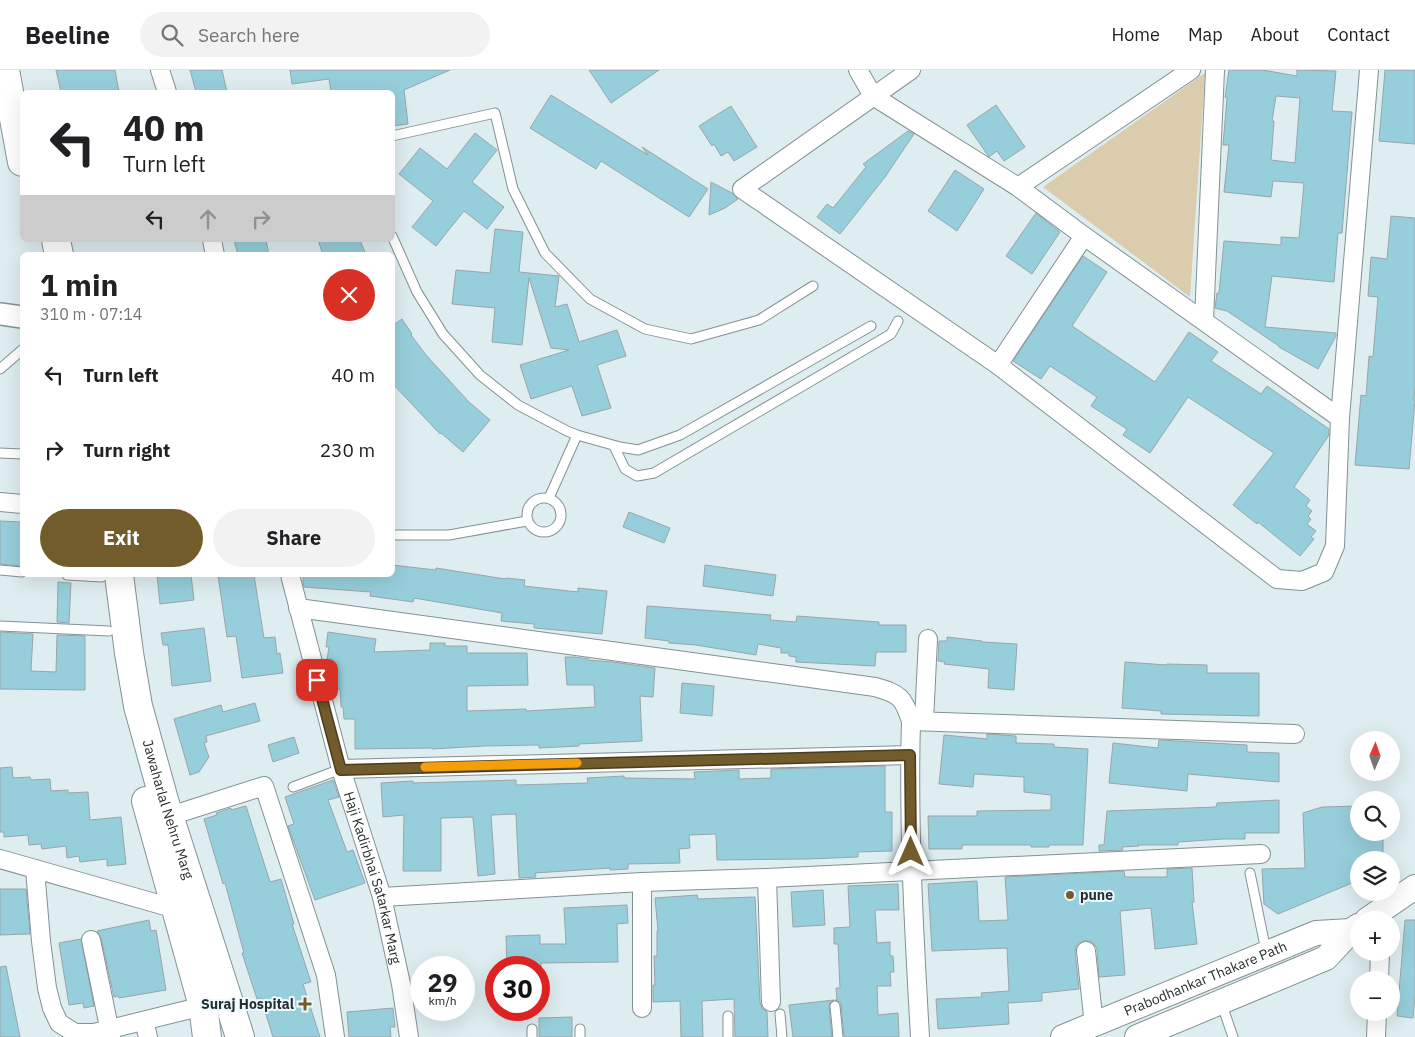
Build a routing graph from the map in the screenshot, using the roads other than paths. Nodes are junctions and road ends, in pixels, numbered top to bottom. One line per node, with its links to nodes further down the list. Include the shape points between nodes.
1 (5, 70): 13 (main road)
2 (23, 70): 9 (main road)
3 (160, 70): 10 (street)
4 (858, 70): 11 (street)
5 (912, 70): 11 (street)
6 (1191, 70): 14 (street)
7 (1215, 70): 20 (street)
8 (1369, 70): 26 (street)
9 (27, 90)
10 (166, 90)
11 (873, 96): 14 (street); 24 (street, via 742,189)
12 (395, 135): 17 (lane, via 495,113 513,189 545,253 590,298 645,329 691,339 759,320)
13 (20, 151)
14 (1018, 187): 15 (street)
15 (1084, 236): 20 (street); 24 (street)
16 (395, 242): 27 (lane, via 417,292 443,334 480,375 518,405)
17 (813, 286)
18 (0, 314): 19 (street)
19 (20, 317)
20 (1204, 320): 26 (street)
21 (898, 321): 28 (lane, via 891,334 654,473 637,476 625,469)
22 (871, 326): 28 (lane, via 680,435 638,450)
23 (20, 352): 25 (lane)
24 (998, 365): 26 (street, via 1277,579 1302,580 1324,572 1334,546)
25 (0, 369)
26 (1340, 418)
27 (577, 435): 28 (lane); 31 (lane)
28 (614, 446)
29 (0, 453): 30 (lane)
30 (20, 454)
31 (549, 498): 34 (lane, via 534,500 526,513); 34 (lane, via 560,509 559,524 554,529 538,532)
32 (0, 502): 33 (street)
33 (20, 504)
34 (527, 521): 35 (lane, via 450,535)
35 (395, 535)
36 (0, 570): 37 (lane)
37 (20, 572)
38 (108, 577): 43 (main road, Jawaharlal Nehru Marg)
39 (108, 577): 50 (main road, Jawaharlal Nehru Marg, via 129,653)
40 (290, 577): 41 (street, Haji Kadirbhai Satarkar Marg)
41 (298, 608): 45 (street, via 875,687 892,692); 48 (street, Haji Kadirbhai Satarkar Marg)
42 (0, 626): 43 (lane)
43 (109, 631): 50 (main road, Jawaharlal Nehru Marg, via 121,710)
44 (928, 639): 45 (street)
45 (918, 721): 46 (street); 47 (street)
46 (1295, 734)
47 (910, 755): 48 (street); 54 (street)
48 (341, 770): 49 (lane); 59 (street, Haji Kadirbhai Satarkar Marg)
49 (293, 787)
50 (161, 807): 60 (main road, Jawaharlal Nehru Marg); 81 (main road, Jawaharlal Nehru Marg); 82 (street, via 264,786 326,975)
51 (1261, 854): 54 (street)
52 (0, 859): 53 (street)
53 (35, 869): 60 (street); 77 (street, via 49,995 58,1023)
54 (911, 871): 56 (street); 87 (street)
55 (1250, 873): 66 (lane)
56 (767, 878): 57 (street); 71 (street)
57 (642, 882): 59 (street); 70 (street)
58 (1415, 887): 61 (main road, Prabodhankar Thakare Path)
59 (382, 897): 83 (street, Haji Kadirbhai Satarkar Marg)
60 (176, 909): 68 (main road, Jawaharlal Nehru Marg)
61 (1382, 911)
62 (1350, 925): 66 (main road, Prabodhankar Thakare Path, via 1316,933)
63 (1350, 937): 67 (main road, Prabodhankar Thakare Path, via 1326,958)
64 (91, 940): 76 (street)
65 (1086, 951): 74 (street)
66 (1267, 954): 74 (main road, Prabodhankar Thakare Path)
67 (1220, 1002): 79 (main road, Prabodhankar Thakare Path); 88 (lane)
68 (203, 1006): 75 (street); 80 (main road, Jawaharlal Nehru Marg)
69 (835, 1006): 86 (lane)
70 (642, 1008)
71 (775, 1008): 85 (lane)
72 (728, 1016): 84 (lane)
73 (1377, 1021): 89 (street)
74 (1094, 1025): 78 (main road, Prabodhankar Thakare Path)
75 (146, 1029): 76 (street)
76 (111, 1033): 77 (street)
77 (72, 1034)
78 (1068, 1036)
79 (1141, 1036)
80 (207, 1037)
81 (240, 1037)
82 (335, 1037)
83 (409, 1037)
84 (728, 1037)
85 (782, 1037)
86 (838, 1037)
87 (920, 1037)
88 (1233, 1037)
89 (1376, 1037)

